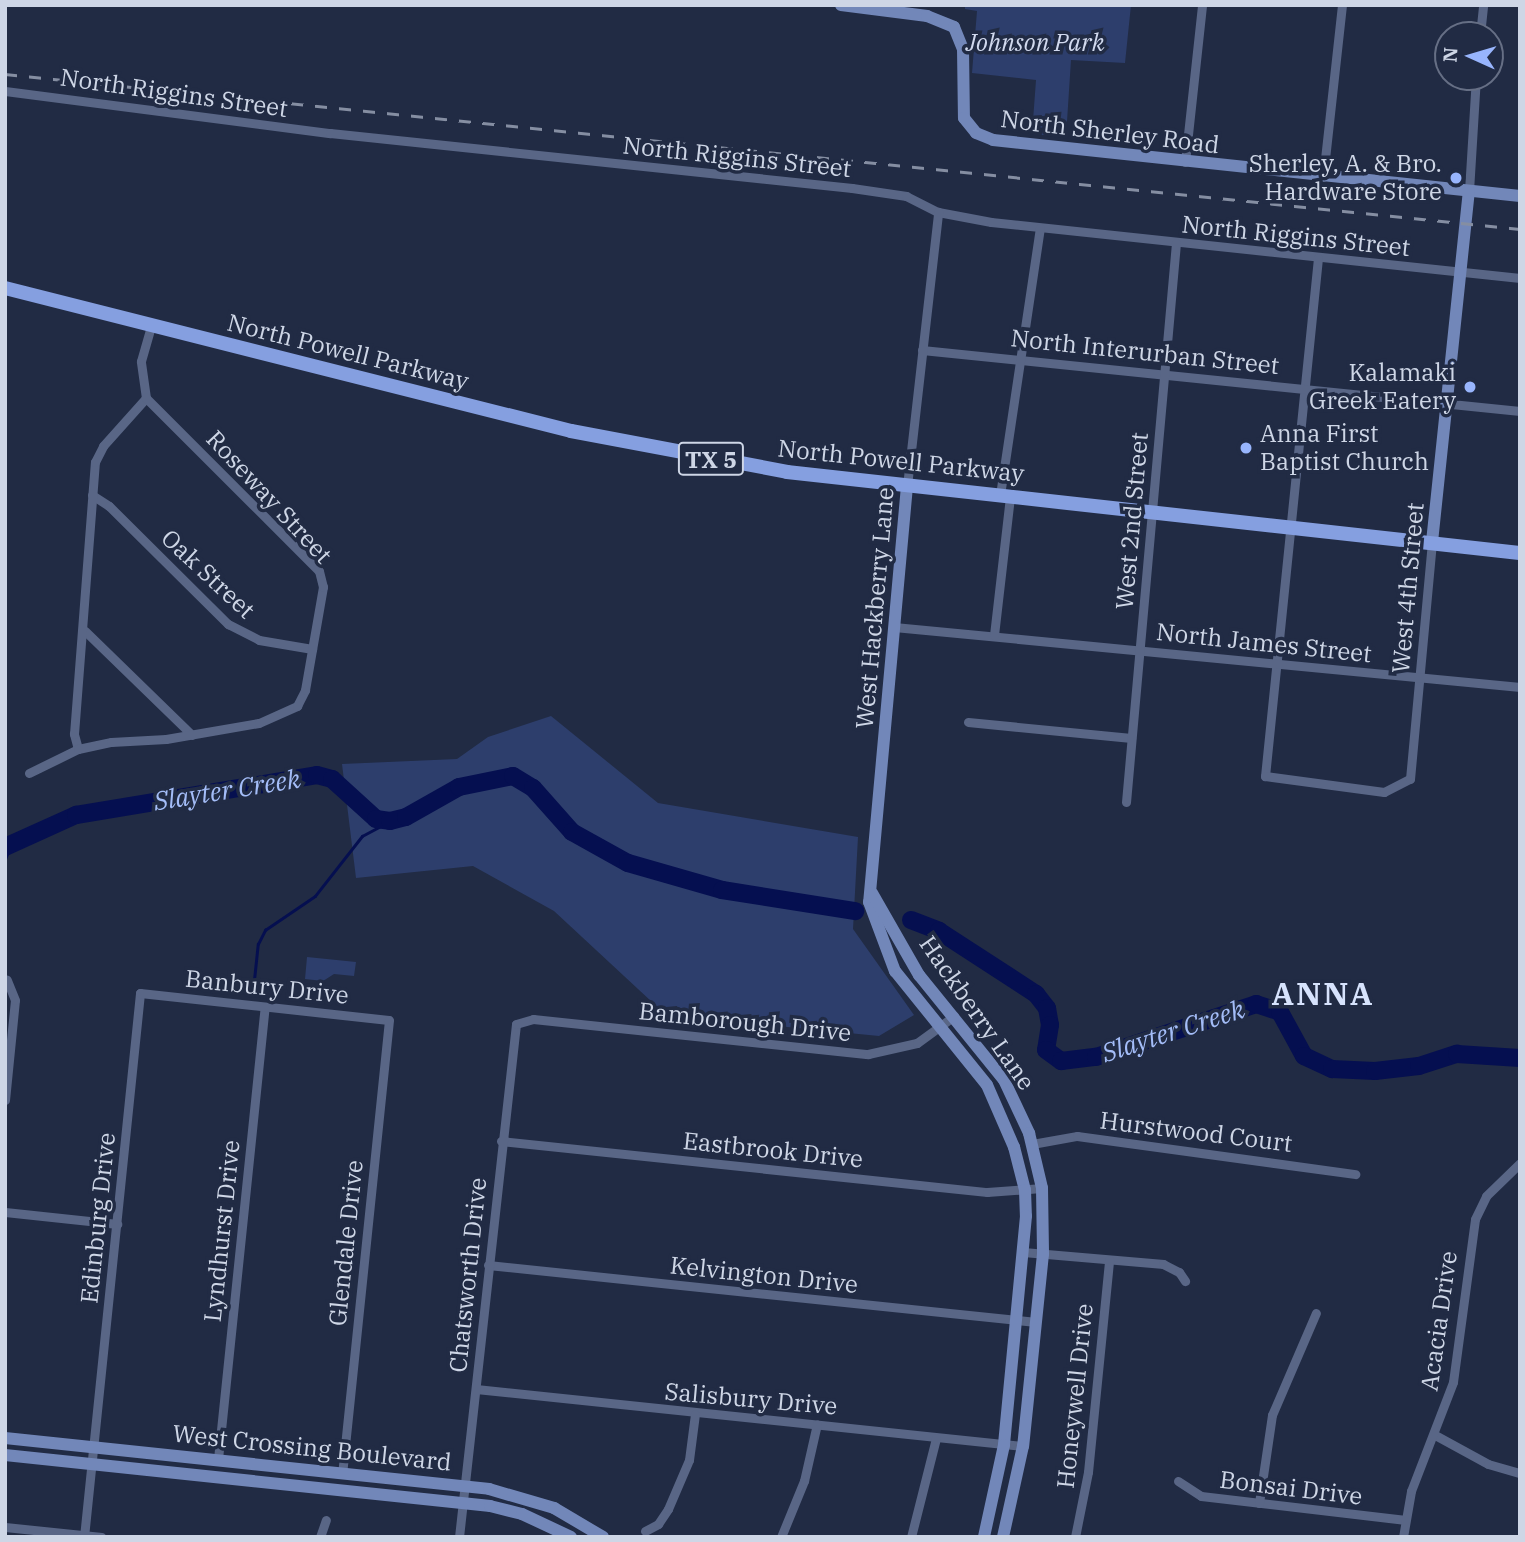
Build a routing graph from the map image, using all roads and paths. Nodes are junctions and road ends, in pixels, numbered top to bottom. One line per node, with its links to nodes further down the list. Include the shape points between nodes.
1 (841, 5): 6 (street, North Sherley Road, via 927,16 954,27 963,49 962,111 980,135 1006,143)
2 (1202, 5): 6 (street)
3 (1342, 5): 7 (street)
4 (5, 91): 10 (street, North Riggins Street, via 330,133 852,188 906,196)
5 (1475, 91): 8 (street)
6 (1185, 162): 7 (street, North Sherley Road)
7 (1323, 177): 8 (street, North Sherley Road)
8 (1469, 191): 9 (street, North Sherley Road); 14 (street, West 4th Street)
9 (1520, 196)
10 (938, 212): 11 (street, North Riggins Street); 18 (street, West Hackberry Lane)
11 (1040, 228): 12 (street, North Riggins Street); 19 (street)
12 (1176, 243): 13 (street, North Riggins Street); 20 (street, West 2nd Street)
13 (1318, 258): 14 (street, North Riggins Street); 21 (street)
14 (1460, 274): 15 (street, North Riggins Street); 23 (street, West 4th Street)
15 (1520, 278)
16 (5, 288): 17 (main road, North Powell Parkway / TX 5)
17 (150, 326): 22 (street, via 141,361); 25 (main road, North Powell Parkway / TX 5, via 635,445 862,484)
18 (922, 350): 19 (street, North Interurban Street); 25 (street, West Hackberry Lane)
19 (1023, 358): 20 (street, North Interurban Street); 27 (street)
20 (1164, 374): 21 (street, North Interurban Street); 28 (street, West 2nd Street)
21 (1305, 387): 23 (street, North Interurban Street); 29 (street)
22 (146, 398): 26 (street, via 103,446 95,462); 35 (street, Roseway Street, via 319,571 323,587)
23 (1447, 401): 24 (street, North Interurban Street); 30 (street, West 4th Street)
24 (1520, 411)
25 (908, 486): 27 (main road, North Powell Parkway / TX 5); 32 (street, West Hackberry Lane)
26 (92, 495): 33 (street); 35 (street, Oak Street, via 109,506 228,624 259,640)
27 (1005, 496): 28 (main road, North Powell Parkway / TX 5); 34 (street)
28 (1152, 509): 29 (main road, North Powell Parkway / TX 5); 36 (street, West 2nd Street)
29 (1291, 526): 30 (main road, North Powell Parkway / TX 5); 37 (street)
30 (1432, 542): 31 (main road, TX 5); 38 (street, West 4th Street)
31 (1520, 553)
32 (894, 627): 34 (street, North James Street); 46 (street, West Hackberry Lane)
33 (85, 631): 41 (street); 43 (street, via 74,734)
34 (994, 635): 36 (street, North James Street)
35 (312, 649): 41 (street, Roseway Street, via 297,706 259,723)
36 (1139, 650): 37 (street, North James Street); 42 (street, West 2nd Street)
37 (1277, 664): 38 (street, North James Street); 38 (street, West 4th Street, via 1265,776 1384,792 1410,779)
38 (1421, 678): 39 (street, North James Street)
39 (1520, 687)
40 (968, 722): 42 (street)
41 (192, 735): 43 (street, Roseway Street)
42 (1132, 738): 45 (street, West 2nd Street)
43 (78, 749): 44 (street, Roseway Street)
44 (29, 773)
45 (1126, 802)
46 (870, 882): 50 (street, Hackberry Lane, via 914,967); 53 (street, Hackberry Lane, via 871,911 883,947 910,993)
47 (8, 980): 54 (street, via 15,1000)
48 (140, 993): 49 (street, Banbury Drive); 62 (street, Edinburg Drive)
49 (265, 1007): 51 (street, Banbury Drive); 81 (street, Lyndhurst Drive)
50 (954, 1016): 53 (street, Bamborough Drive); 56 (street, Hackberry Lane, via 1004,1080)
51 (389, 1020): 83 (street, Glendale Drive)
52 (522, 1020): 53 (street, Bamborough Drive, via 868,1054 917,1043); 55 (street, Chatsworth Drive, via 512,1033)
53 (940, 1027): 60 (street, Hackberry Lane, via 988,1085 1014,1147)
54 (5, 1100)
55 (501, 1141): 60 (street, Eastbrook Drive, via 987,1192); 66 (street, Chatsworth Drive)
56 (1032, 1144): 58 (street, Hurstwood Court, via 1077,1136); 59 (street, Hackberry Lane)
57 (1520, 1163): 74 (street, Acacia Drive, via 1486,1196 1475,1219 1459,1354)
58 (1355, 1174)
59 (1042, 1188): 60 (street, Eastbrook Drive); 64 (street, Hackberry Lane)
60 (1025, 1190): 63 (street, Hackberry Lane)
61 (5, 1212): 62 (street)
62 (117, 1224): 79 (street, Edinburg Drive)
63 (1023, 1252): 64 (street); 69 (street, Hackberry Lane)
64 (1043, 1254): 65 (street); 70 (street, Hackberry Lane)
65 (1109, 1260): 67 (street, via 1163,1264); 103 (street, Honeywell Drive, via 1088,1472)
66 (488, 1265): 69 (street, Kelvington Drive); 71 (street, Chatsworth Drive)
67 (1185, 1281)
68 (1316, 1313): 87 (street, via 1272,1415)
69 (1017, 1320): 70 (street, Kelvington Drive); 77 (street, Hackberry Lane)
70 (1036, 1322): 78 (street, Hackberry Lane)
71 (476, 1389): 72 (street, Salisbury Drive); 86 (street, Chatsworth Drive)
72 (695, 1414): 73 (street, Salisbury Drive); 92 (street, via 690,1460 658,1524)
73 (817, 1424): 76 (street, Salisbury Drive); 99 (street, via 804,1482)
74 (1435, 1434): 84 (street, via 1488,1464); 90 (street, Acacia Drive, via 1419,1465)
75 (5, 1438): 79 (street, West Crossing Boulevard)
76 (936, 1438): 77 (street, Salisbury Drive); 100 (street)
77 (1004, 1445): 78 (street, Salisbury Drive); 101 (street, Hackberry Lane)
78 (1023, 1446): 102 (street, Hackberry Lane)
79 (94, 1447): 81 (street, West Crossing Boulevard); 82 (street, Edinburg Drive)
80 (5, 1455): 82 (street, West Crossing Boulevard)
81 (218, 1459): 83 (street, West Crossing Boulevard)
82 (92, 1464): 88 (street, West Crossing Boulevard); 93 (street, Edinburg Drive)
83 (342, 1471): 86 (street, West Crossing Boulevard)
84 (1520, 1473)
85 (1178, 1481): 87 (street, Bonsai Drive, via 1201,1496)
86 (467, 1486): 88 (street, Chatsworth Drive); 98 (street, West Crossing Boulevard, via 554,1508)
87 (1259, 1503): 90 (street, Bonsai Drive)
88 (465, 1504): 96 (street, Chatsworth Drive); 97 (street, West Crossing Boulevard, via 522,1514)
89 (326, 1520): 95 (street)
90 (1404, 1520): 104 (street, Acacia Drive)
91 (5, 1527): 93 (street)
92 (645, 1531)
93 (84, 1536): 94 (street)
94 (101, 1537)
95 (320, 1537)
96 (459, 1537)
97 (571, 1537)
98 (603, 1537)
99 (781, 1537)
100 (911, 1537)
101 (984, 1537)
102 (1003, 1537)
103 (1075, 1537)
104 (1403, 1537)

